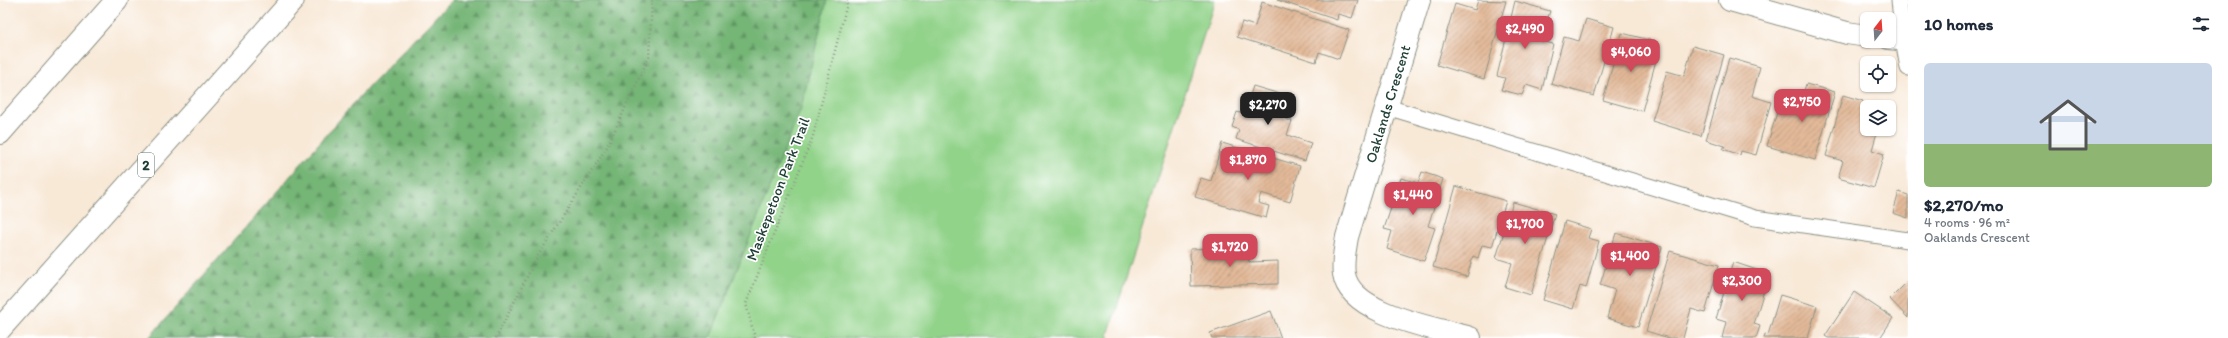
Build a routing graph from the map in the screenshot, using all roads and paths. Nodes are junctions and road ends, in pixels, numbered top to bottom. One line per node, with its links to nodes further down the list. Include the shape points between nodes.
1 (117, 0): 12 (main road)
2 (293, 0): 14 (main road, 2)
3 (652, 0): 15 (path, via 649,57 607,147 536,259)
4 (848, 0): 16 (path, Maskepetoon Park Trail, via 813,136 746,304)
5 (1419, 0): 11 (main road, Oaklands Crescent)
6 (1730, 0): 8 (main road)
7 (1899, 0): 9 (lane)
8 (1860, 35)
9 (1900, 40): 10 (lane)
10 (1908, 68)
11 (1387, 107): 13 (lane, via 1755,218); 17 (main road, Oaklands Crescent, via 1348,237 1344,275 1352,291 1376,309)
12 (0, 133)
13 (1908, 240)
14 (0, 329)
15 (496, 338)
16 (755, 338)
17 (1470, 338)

